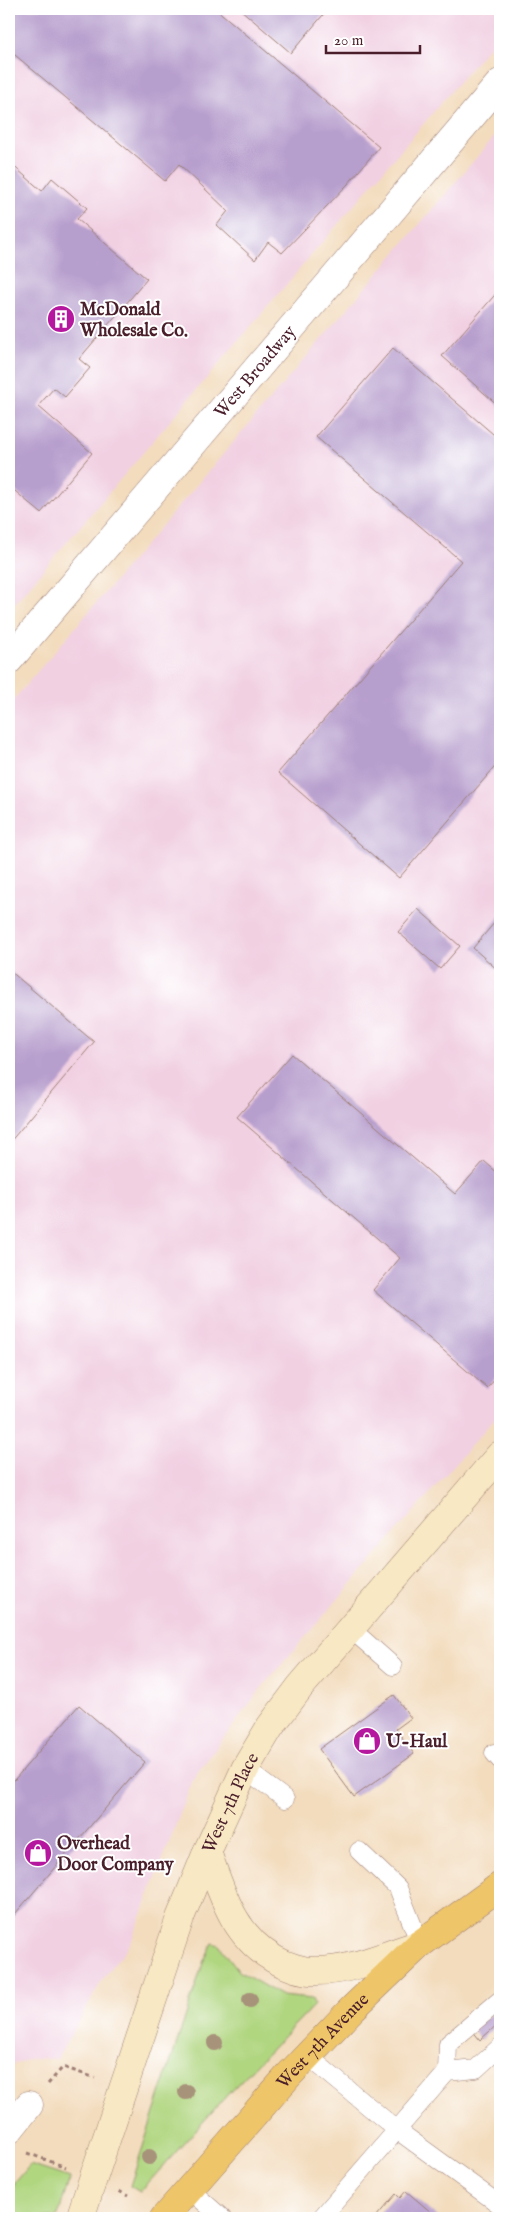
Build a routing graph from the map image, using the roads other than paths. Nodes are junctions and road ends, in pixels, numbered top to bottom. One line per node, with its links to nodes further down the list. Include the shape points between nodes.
1 (500, 83): 2 (street, West Broadway)
2 (9, 660)
3 (500, 1455): 4 (street, West 7th Place)
4 (351, 1629): 5 (lane); 6 (street, West 7th Place, via 290,1700)
5 (393, 1666)
6 (245, 1769): 7 (lane); 9 (street, West 7th Place)
7 (285, 1799)
8 (359, 1851): 11 (lane, via 398,1888)
9 (207, 1852): 11 (street, via 227,1907 239,1928 259,1950 286,1966 317,1972 350,1966); 21 (street, West 7th Place, via 180,1918)
10 (500, 1886): 11 (main road, West 7th Avenue)
11 (420, 1944): 14 (main road, West 7th Avenue)
12 (500, 2000): 15 (lane, via 448,2044)
13 (500, 2047): 15 (lane, via 476,2069)
14 (308, 2056): 17 (lane); 19 (main road, West 7th Avenue)
15 (447, 2072): 17 (lane)
16 (29, 2105): 18 (street)
17 (397, 2130): 20 (lane); 24 (lane)
18 (16, 2140)
19 (189, 2189): 22 (main road, West 7th Avenue); 23 (lane)
20 (500, 2205)
21 (80, 2218)
22 (164, 2218)
23 (222, 2218)
24 (322, 2218)

